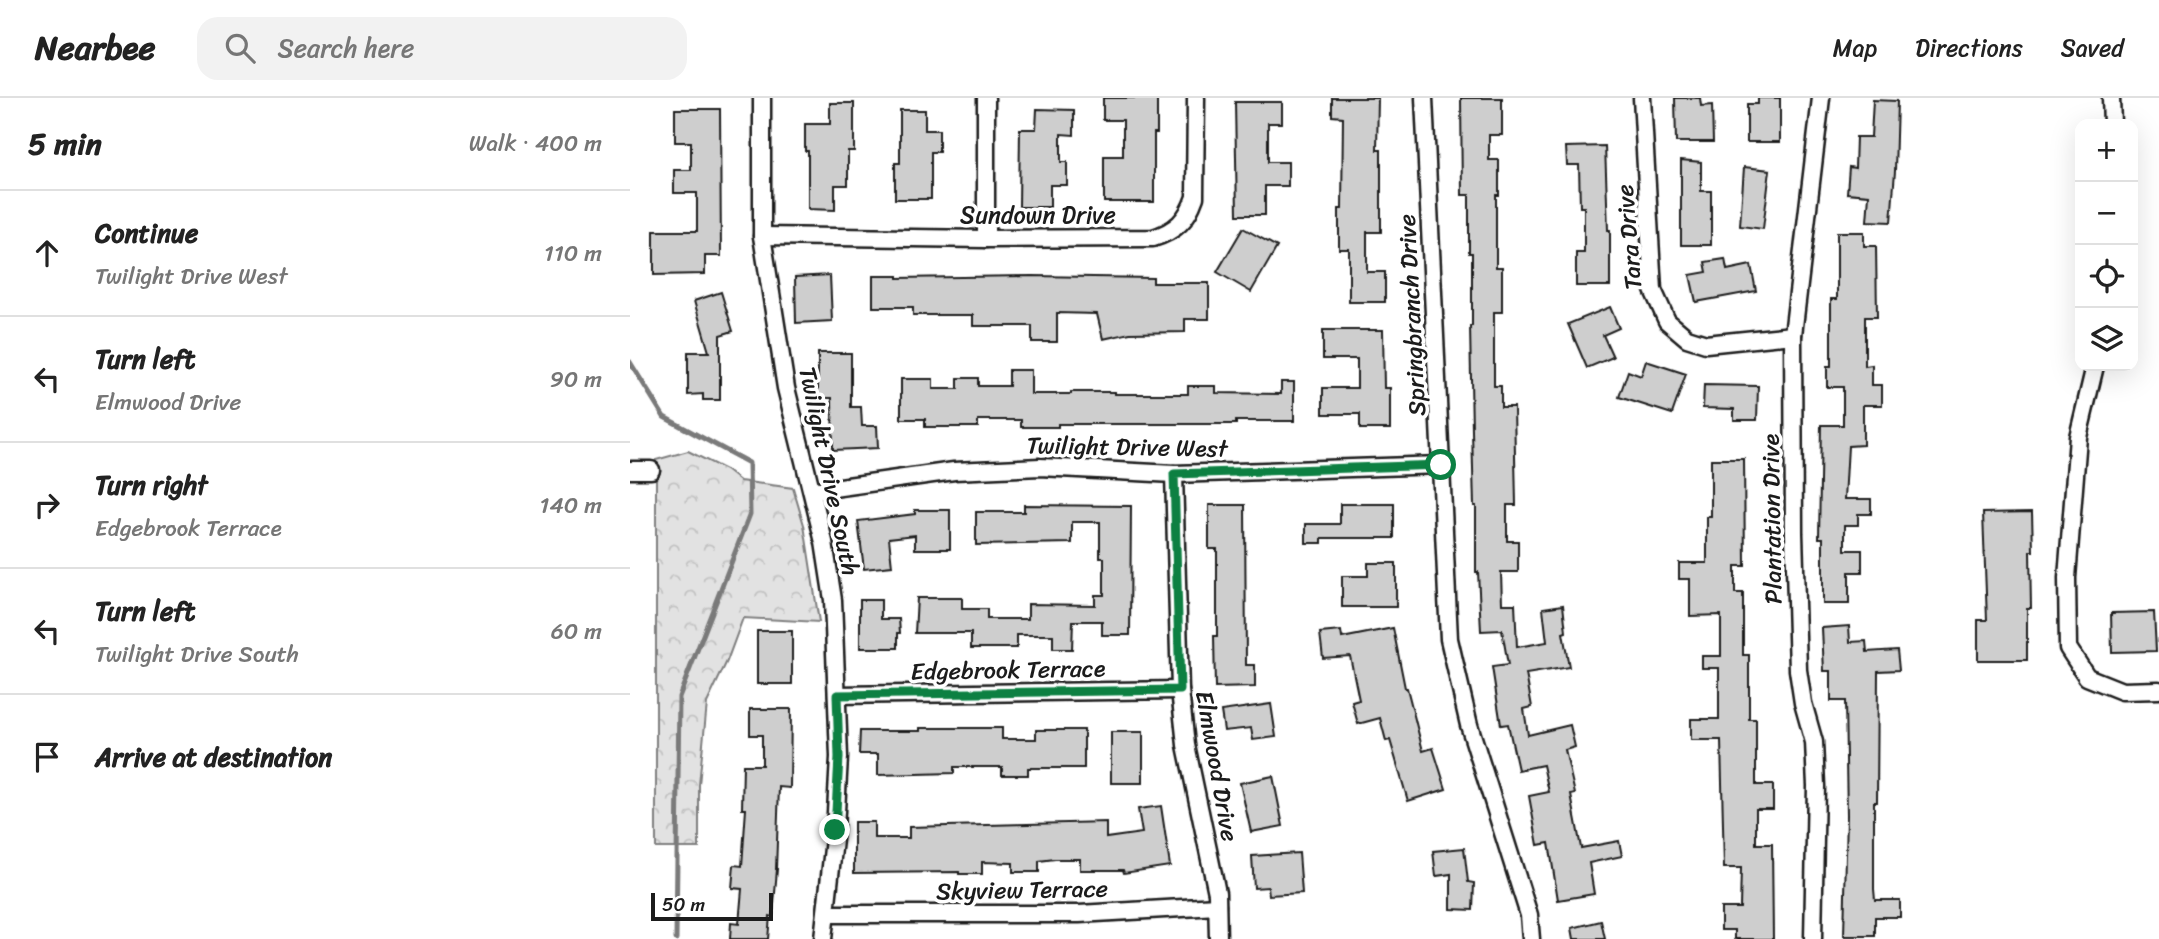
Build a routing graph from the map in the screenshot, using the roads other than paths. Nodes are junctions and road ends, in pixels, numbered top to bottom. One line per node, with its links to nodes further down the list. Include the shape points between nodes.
1 (762, 98): 9 (street, Twilight Drive South)
2 (986, 98): 10 (street)
3 (1196, 98): 10 (street, Sundown Drive, via 1195,197 1190,212 1168,233 1153,237)
4 (1424, 98): 13 (street, Springbranch Drive)
5 (1642, 98): 11 (street, Tara Drive, via 1653,290 1667,321 1687,338 1706,344)
6 (1821, 98): 11 (street, Plantation Drive)
7 (2111, 98): 8 (street)
8 (2112, 119)
9 (762, 236): 10 (street, Sundown Drive); 17 (street, Twilight Drive South, via 786,388)
10 (986, 239)
11 (1793, 335): 26 (street, Plantation Drive, via 1798,670 1814,742 1816,775)
12 (2094, 371): 19 (street, via 2078,437 2067,578 2068,648 2087,677 2122,691)
13 (1441, 465): 16 (street, Twilight Drive West); 25 (street, Springbranch Drive, via 1449,639 1469,725 1529,915)
14 (630, 470): 15 (street)
15 (651, 470)
16 (1174, 474): 17 (street, Twilight Drive West, via 1040,467 954,471); 18 (street, Elmwood Drive)
17 (812, 491): 20 (street, Twilight Drive South, via 833,600)
18 (1180, 690): 20 (street, Edgebrook Terrace); 21 (street, Elmwood Drive)
19 (2159, 690)
20 (837, 695): 22 (street, Twilight Drive South, via 839,757)
21 (1217, 906): 22 (street, Skyview Terrace, via 1079,914); 24 (street, Elmwood Drive)
22 (826, 914): 23 (street, Twilight Drive South)
23 (823, 939)
24 (1218, 939)
25 (1531, 939)
26 (1813, 939)

